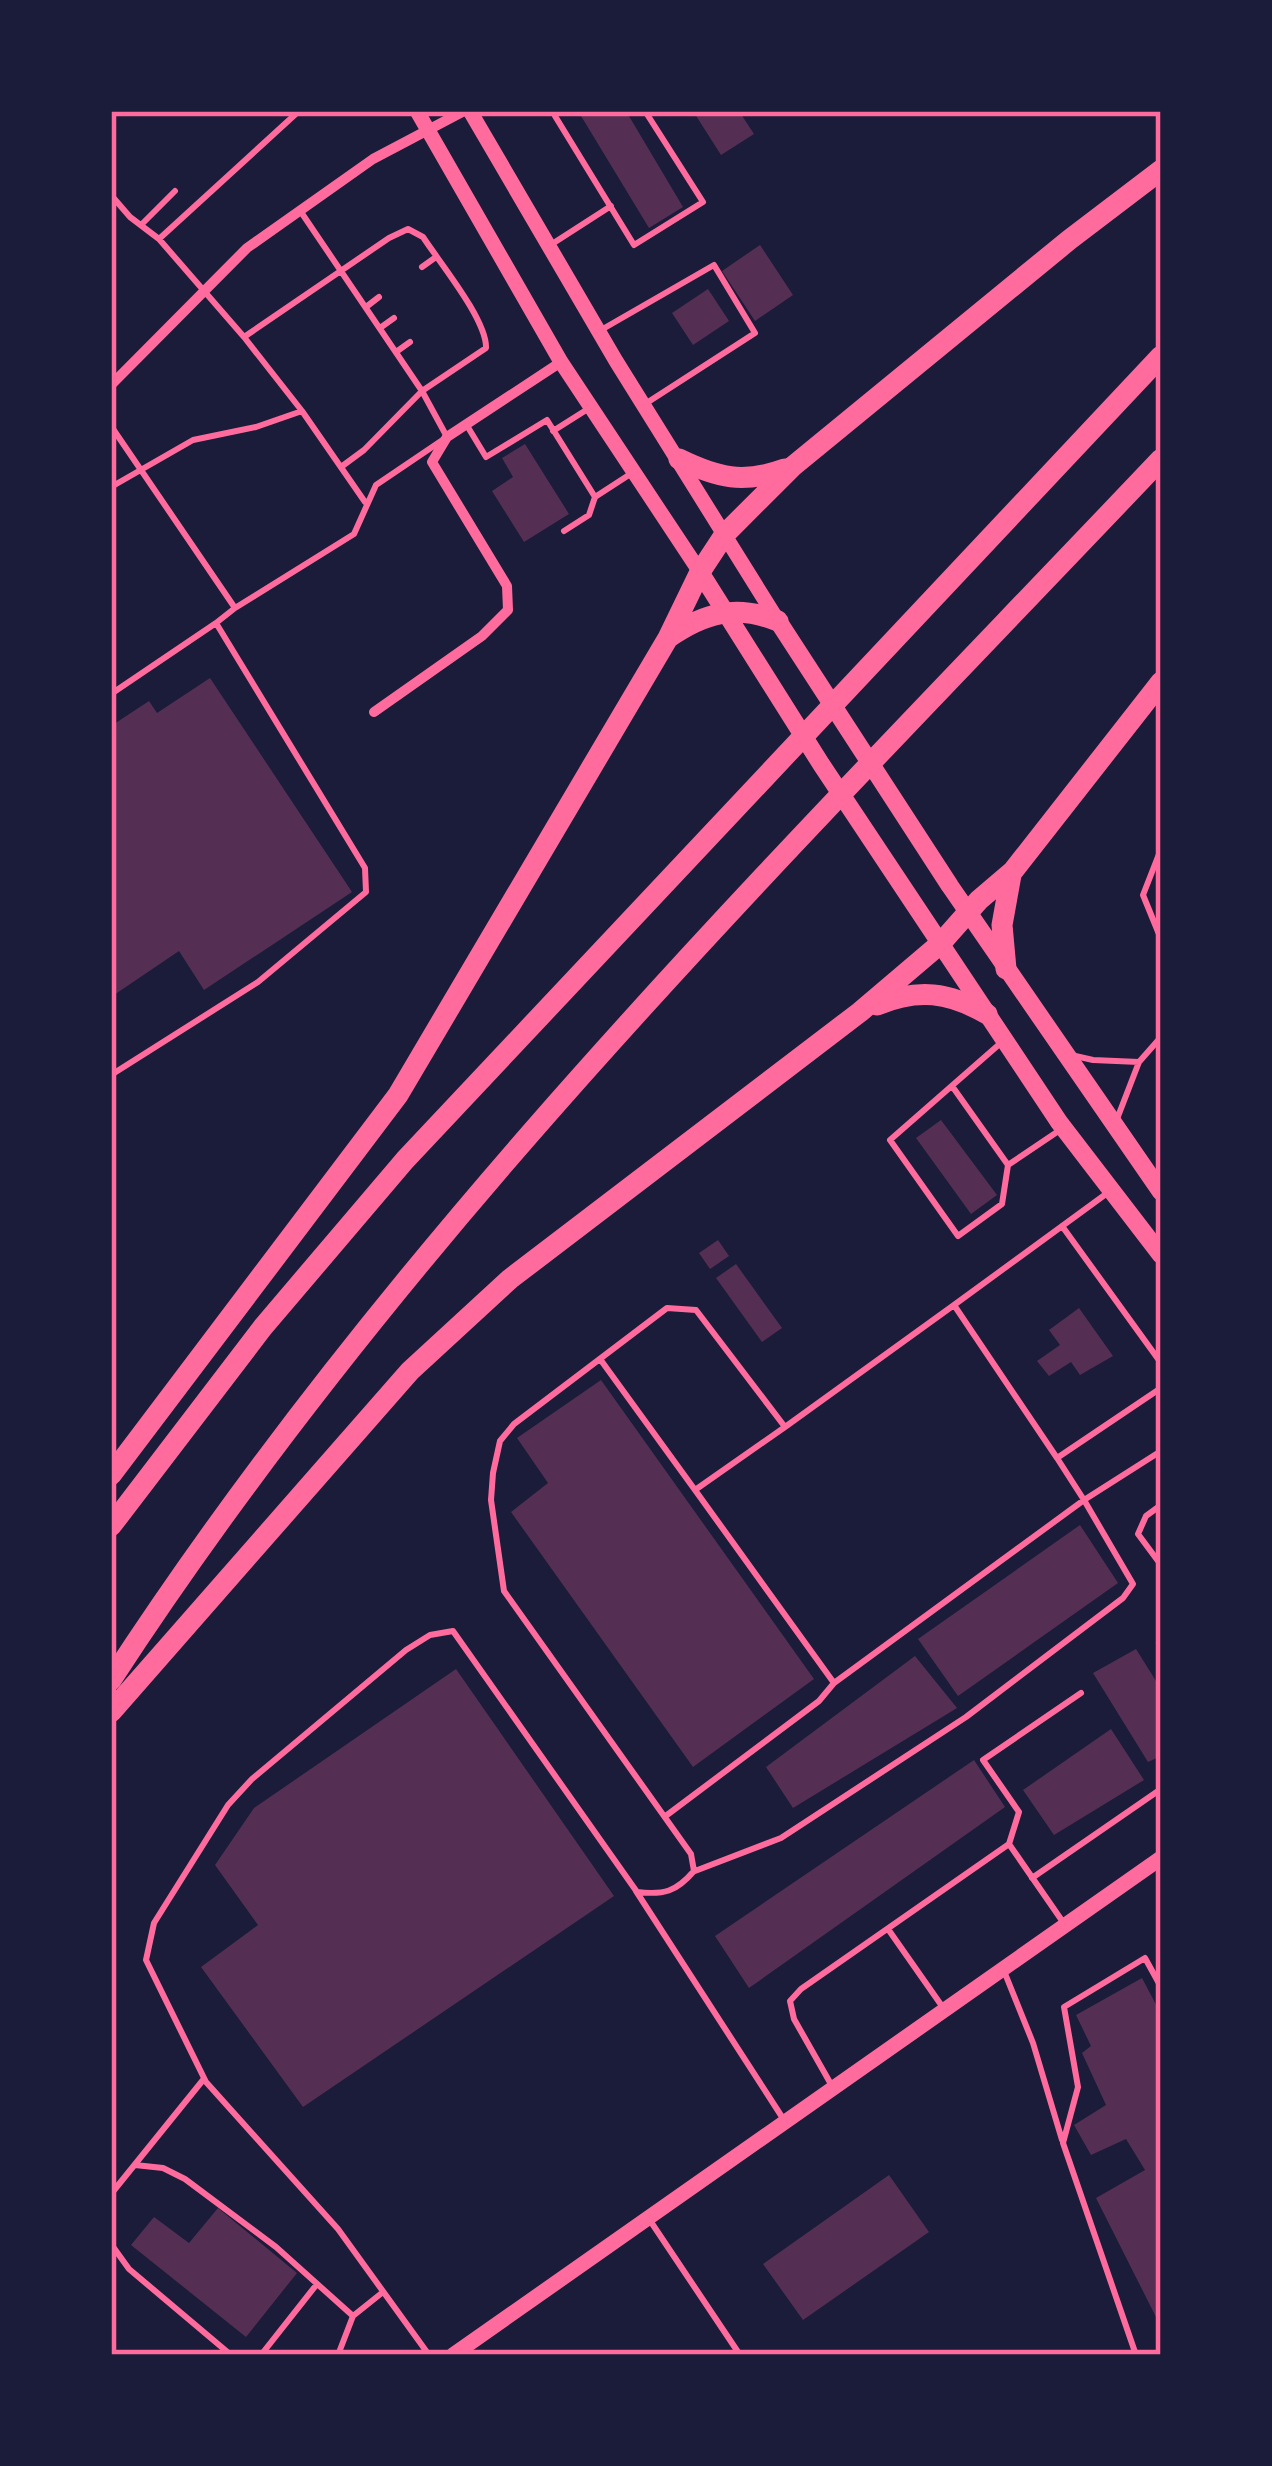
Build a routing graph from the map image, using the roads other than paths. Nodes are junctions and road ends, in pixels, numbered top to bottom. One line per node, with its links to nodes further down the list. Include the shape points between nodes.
1 (299, 111): 13 (lane)
2 (417, 111): 6 (main road)
3 (467, 111): 6 (street); 14 (main road)
4 (556, 111): 10 (lane)
5 (645, 111): 10 (lane, via 703,202 634,245)
6 (430, 132): 11 (street, via 373,159); 32 (main road)
7 (1161, 170): 45 (highway)
8 (175, 191): 12 (lane)
9 (111, 194): 12 (lane)
10 (610, 206): 14 (lane)
11 (301, 211): 17 (lane); 20 (street)
12 (141, 225): 13 (lane)
13 (159, 239): 20 (lane)
14 (549, 246): 27 (main road)
15 (436, 257): 16 (lane); 17 (lane, via 408,229); 18 (lane)
16 (422, 267)
17 (341, 269): 23 (lane); 28 (lane)
18 (451, 280): 19 (lane); 22 (lane)
19 (439, 289)
20 (202, 292): 28 (lane); 33 (street)
21 (379, 297): 23 (lane)
22 (467, 305): 24 (lane); 34 (lane, via 486,348)
23 (366, 307): 26 (lane)
24 (454, 313)
25 (394, 318): 26 (lane)
26 (380, 328): 30 (lane)
27 (598, 332): 35 (main road); 35 (lane, via 714,265 755,333)
28 (244, 337): 37 (lane)
29 (410, 342): 30 (lane)
30 (396, 352): 34 (lane)
31 (1161, 356): 94 (highway, via 405,1160)
32 (562, 362): 36 (main road); 38 (street)
33 (111, 385)
34 (422, 391): 41 (lane); 44 (lane)
35 (644, 405): 42 (main road)
36 (592, 407): 40 (lane); 47 (main road)
37 (302, 411): 44 (lane); 46 (lane, via 193,440)
38 (466, 424): 40 (lane, via 486,457 547,420); 41 (street)
39 (111, 426): 46 (lane)
40 (554, 431): 49 (lane)
41 (447, 437): 50 (lane, via 376,484); 61 (street, via 433,462 507,586 508,610)
42 (679, 459): 45 (highway, via 728,480); 52 (main road)
43 (1161, 459): 96 (highway, via 780,859 415,1264)
44 (341, 467): 50 (lane)
45 (792, 467): 52 (highway)
46 (140, 468): 48 (lane); 54 (lane)
47 (635, 471): 49 (lane); 53 (main road)
48 (111, 487)
49 (595, 496): 51 (lane, via 589,514)
50 (365, 502): 54 (lane, via 354,534)
51 (564, 531)
52 (725, 534): 53 (highway); 56 (main road)
53 (700, 572): 55 (main road); 58 (highway)
54 (235, 608): 57 (lane)
55 (724, 612): 56 (highway); 58 (highway); 66 (main road)
56 (778, 621): 64 (main road)
57 (216, 623): 60 (lane); 74 (lane, via 365,868 366,892 258,982)
58 (668, 638): 90 (highway, via 398,1095)
59 (1161, 682): 63 (highway)
60 (111, 694)
61 (374, 712)
62 (1161, 849): 65 (lane, via 1143,895)
63 (1013, 871): 64 (highway); 67 (highway, via 1003,904)
64 (968, 911): 66 (highway); 67 (main road)
65 (1161, 939)
66 (940, 944): 68 (highway); 69 (main road)
67 (1006, 969): 72 (main road)
68 (860, 1012): 69 (highway, via 927,993); 99 (highway, via 459,1325 360,1426)
69 (987, 1014): 71 (main road)
70 (1161, 1037): 73 (lane)
71 (1004, 1040): 75 (lane); 76 (main road)
72 (1063, 1052): 73 (lane); 77 (main road)
73 (1139, 1062): 77 (lane)
74 (111, 1075)
75 (952, 1086): 78 (lane); 78 (lane, via 890,1140 958,1236 1002,1204)
76 (1063, 1128): 78 (lane); 79 (main road)
77 (1114, 1129): 80 (main road)
78 (1008, 1165)
79 (1109, 1192): 81 (lane); 82 (main road)
80 (1161, 1192)
81 (1062, 1226): 83 (lane); 85 (lane)
82 (1161, 1255)
83 (954, 1305): 87 (lane); 89 (lane)
84 (600, 1359): 87 (lane, via 667,1308 696,1310); 91 (lane); 101 (lane, via 500,1441 491,1500 504,1591)
85 (1161, 1364)
86 (1161, 1388): 89 (lane)
87 (785, 1427): 91 (lane)
88 (1161, 1451): 92 (lane)
89 (1057, 1458): 92 (lane)
90 (111, 1475)
91 (695, 1490): 97 (lane)
92 (1084, 1500): 97 (lane); 104 (lane, via 1133,1584 1124,1598 966,1717 781,1838)
93 (1161, 1505): 95 (lane, via 1138,1534)
94 (111, 1526)
95 (1161, 1564)
96 (111, 1680)
97 (834, 1683): 101 (lane)
98 (1081, 1693): 102 (lane, via 983,1760 1019,1812)
99 (111, 1712)
100 (1161, 1790): 105 (lane)
101 (667, 1815): 104 (lane)
102 (1009, 1844): 105 (lane); 108 (lane)
103 (1161, 1858): 107 (main road)
104 (694, 1871): 106 (lane, via 662,1895)
105 (1032, 1878): 107 (lane)
106 (634, 1888): 112 (lane, via 453,1631 430,1635 227,1805 154,1923 146,1960); 114 (lane)
107 (1065, 1925): 109 (main road)
108 (888, 1929): 111 (lane); 113 (lane, via 790,2001)
109 (1002, 1968): 111 (main road); 115 (lane)
110 (1161, 1988): 115 (lane, via 1144,1958 1064,2007 1078,2087)
111 (944, 2008): 113 (main road)
112 (204, 2079): 116 (lane); 121 (lane, via 338,2229)
113 (832, 2086): 114 (main road)
114 (784, 2120): 118 (main road)
115 (1063, 2143): 129 (lane)
116 (135, 2165): 117 (lane); 120 (lane, via 185,2180)
117 (111, 2194)
118 (647, 2216): 127 (main road); 128 (lane)
119 (111, 2244): 123 (lane, via 129,2269)
120 (317, 2284): 122 (lane); 124 (lane)
121 (383, 2292): 122 (lane); 126 (lane)
122 (353, 2316): 125 (lane)
123 (231, 2355)
124 (261, 2355)
125 (338, 2355)
126 (429, 2355)
127 (453, 2355)
128 (740, 2355)
129 (1136, 2355)

